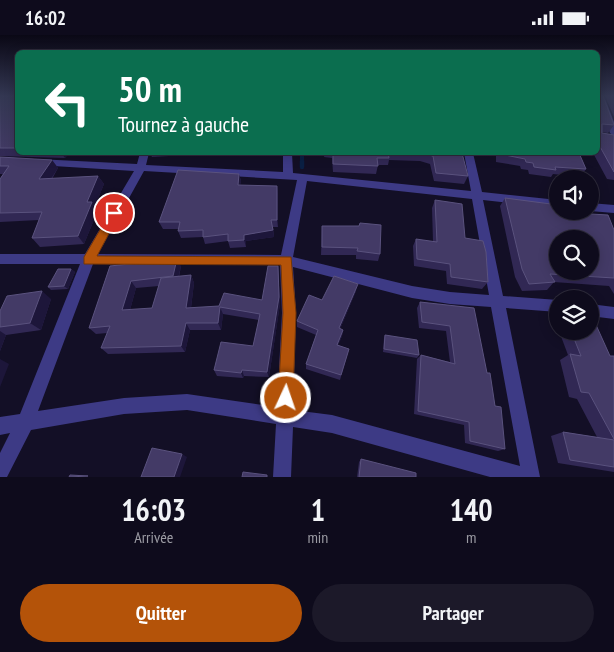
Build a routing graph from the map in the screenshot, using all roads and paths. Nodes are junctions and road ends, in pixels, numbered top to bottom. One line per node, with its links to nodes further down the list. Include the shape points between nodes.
1 (606, 117): 2 (street)
2 (611, 136)
3 (288, 155): 7 (street)
4 (469, 155): 9 (street)
5 (142, 159): 6 (street); 7 (street); 15 (street)
6 (28, 161)
7 (288, 176): 8 (street)
8 (303, 178): 9 (street); 14 (street)
9 (477, 197): 10 (street); 16 (street)
10 (549, 203)
11 (599, 208): 12 (street)
12 (614, 209)
13 (0, 259): 15 (street)
14 (286, 260): 15 (street); 16 (street, via 412,292); 20 (street, via 289,313)
15 (88, 261): 21 (street)
16 (498, 303): 17 (street); 26 (street)
17 (549, 306)
18 (599, 311): 19 (street)
19 (614, 313)
20 (285, 415): 21 (street, via 187,402 124,406); 24 (street); 25 (street, via 332,424)
21 (24, 423): 22 (street); 23 (street)
22 (0, 426)
23 (0, 472)
24 (282, 477)
25 (524, 477)
26 (531, 477)

